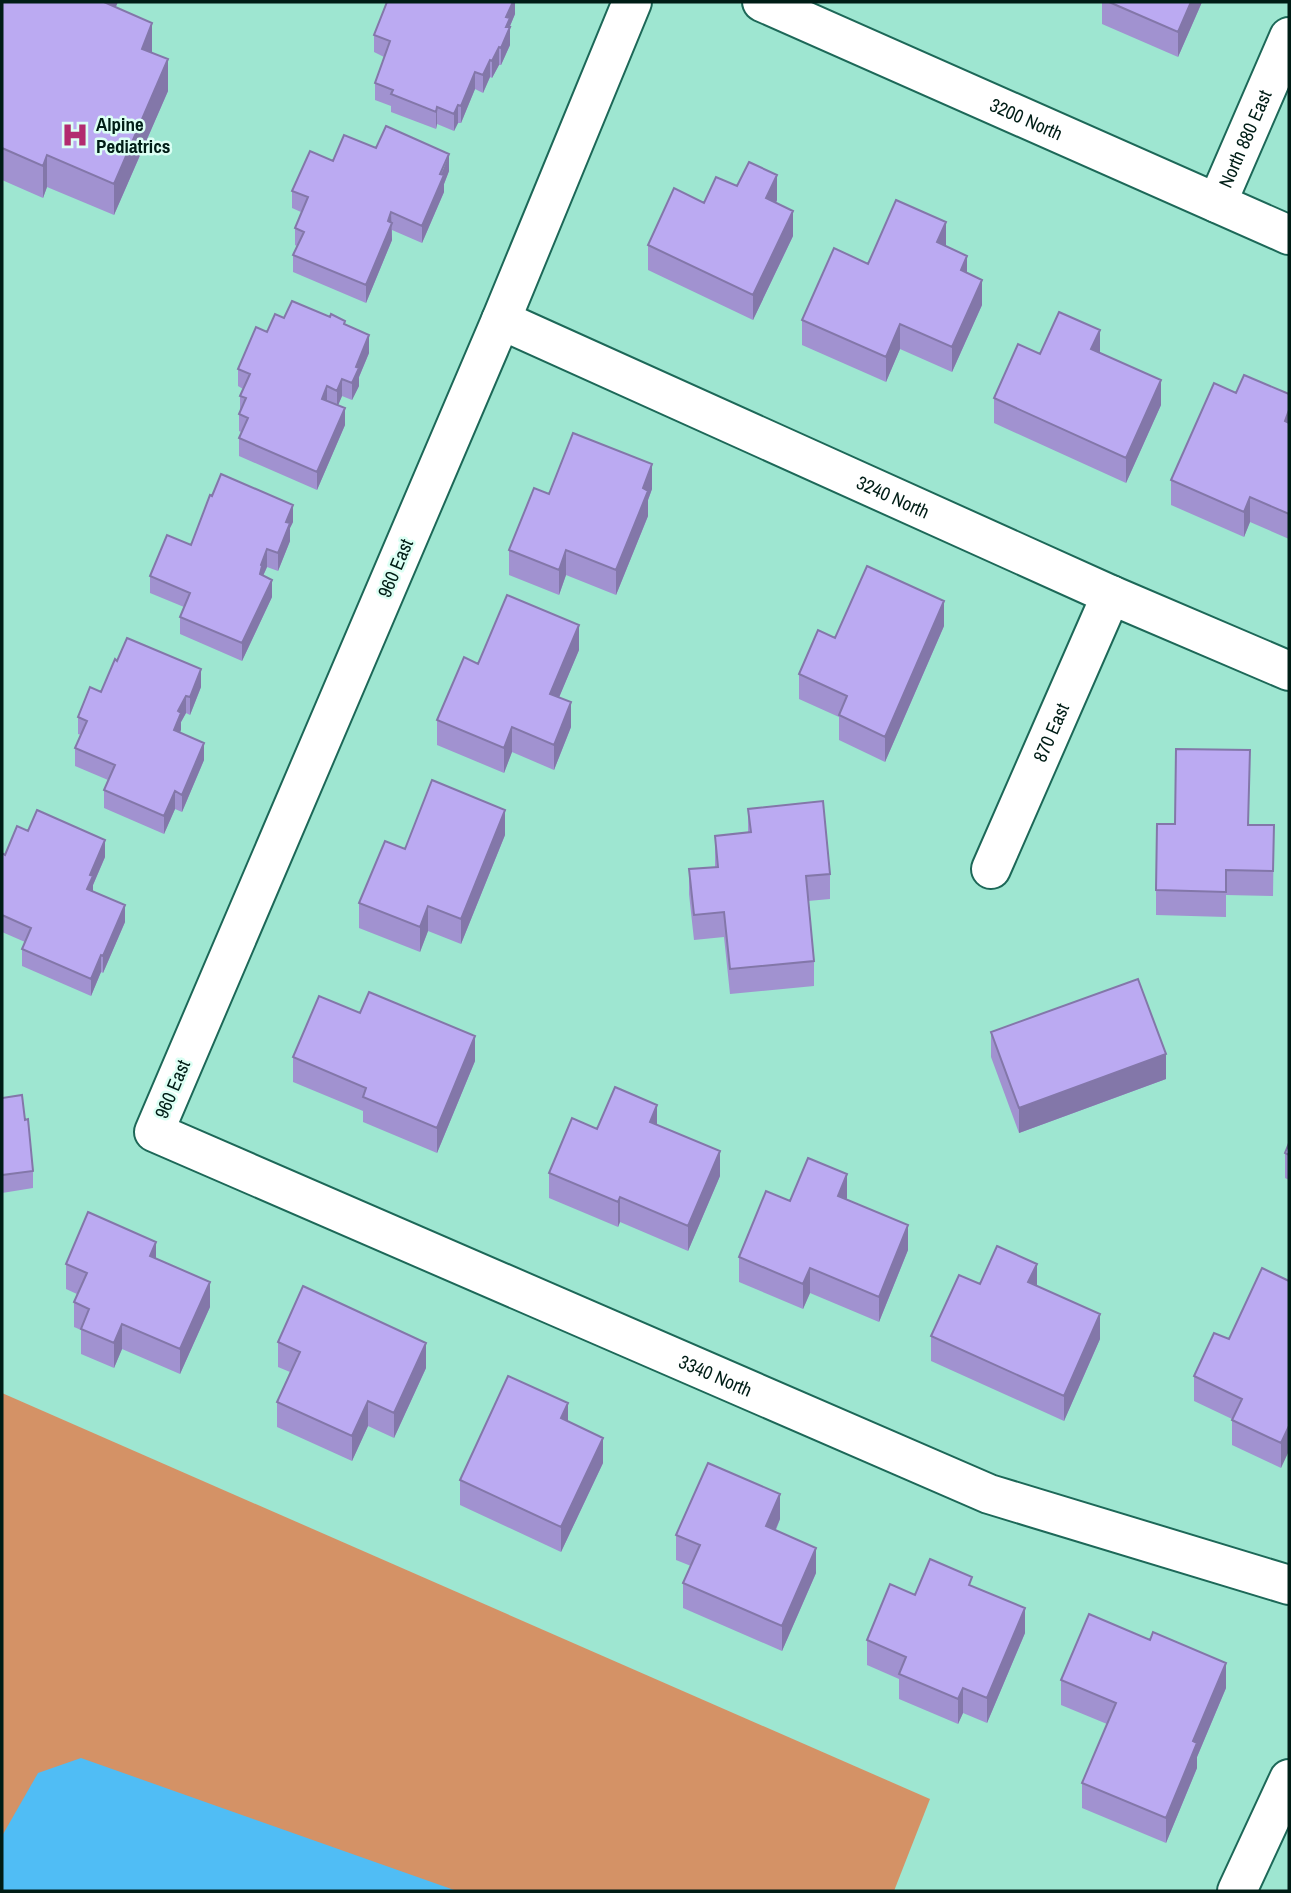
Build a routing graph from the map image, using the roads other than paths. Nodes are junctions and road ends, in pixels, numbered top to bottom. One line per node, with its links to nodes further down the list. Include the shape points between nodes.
1 (632, 2): 6 (street, 960 East)
2 (762, 2): 4 (street, 3200 North)
3 (1289, 37): 4 (street, North 880 East)
4 (1217, 203): 5 (street, 3200 North)
5 (1289, 234)
6 (501, 320): 7 (street, 3240 North); 10 (street, 960 East)
7 (1111, 595): 8 (street, 3240 North); 9 (street, 870 East)
8 (1289, 671)
9 (991, 869)
10 (154, 1132): 11 (street, 3340 North, via 989,1494)
11 (1289, 1585)
12 (1289, 1779): 13 (street)
13 (1237, 1891)

